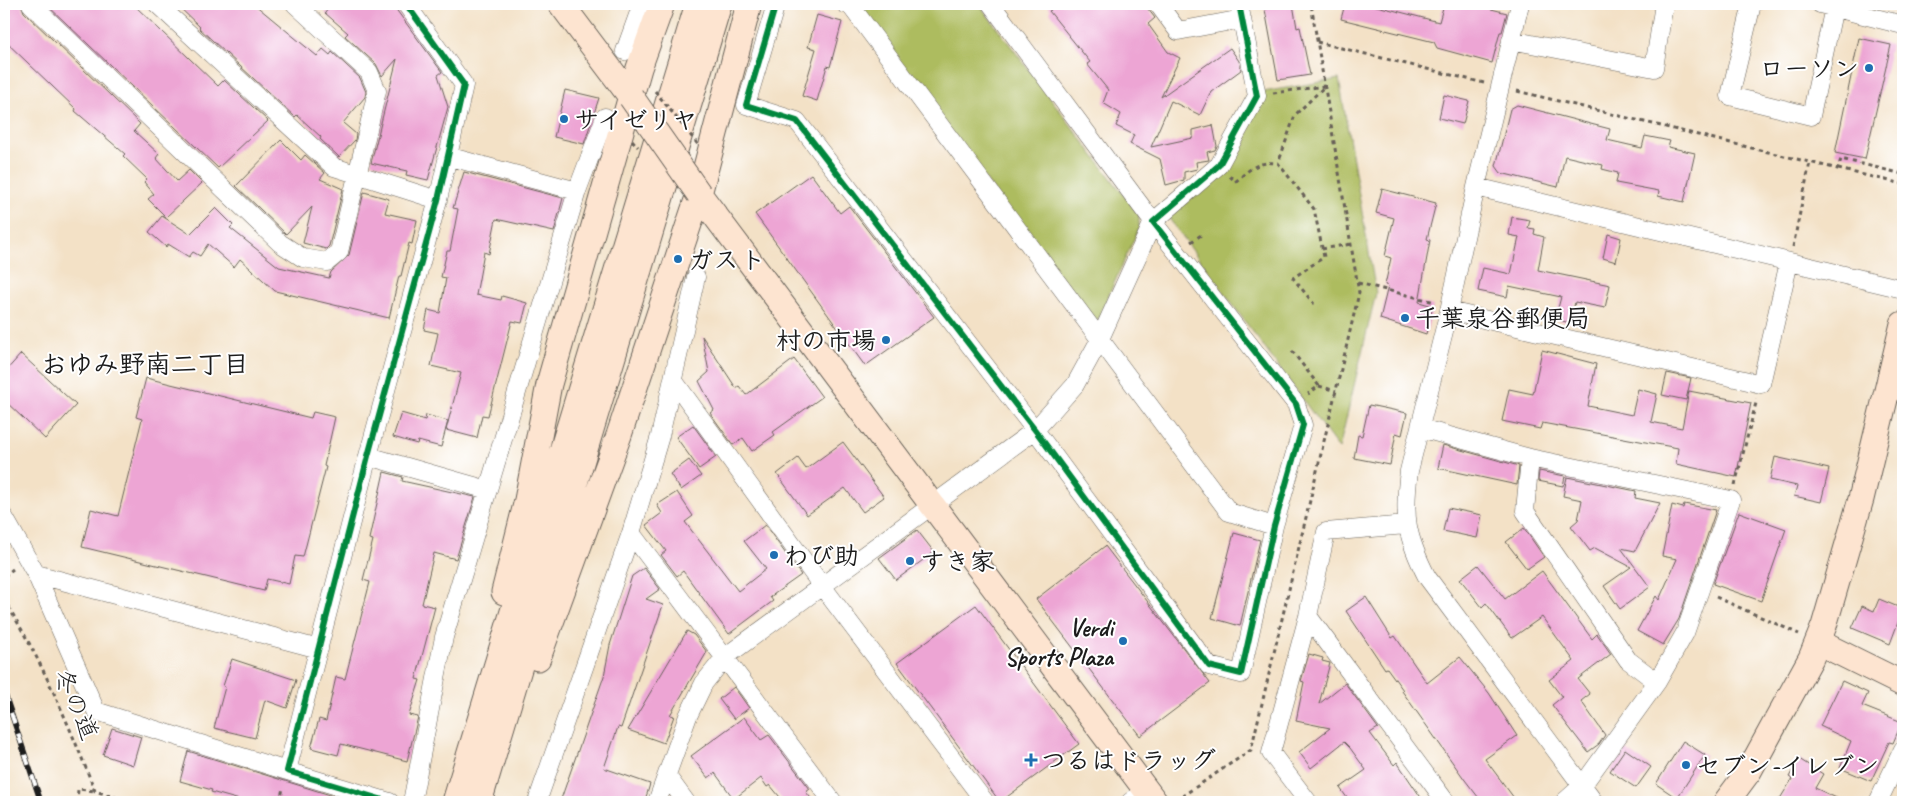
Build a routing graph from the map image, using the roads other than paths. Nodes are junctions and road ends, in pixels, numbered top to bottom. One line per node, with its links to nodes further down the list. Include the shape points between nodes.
1 (31, 4): 26 (street, via 280,243 303,258 327,262 339,252)
2 (157, 4): 26 (street, via 320,156 334,167)
3 (295, 4): 26 (street, via 369,72 377,91)
4 (406, 4): 25 (street, via 464,85)
5 (561, 4): 23 (street)
6 (642, 4): 22 (street)
7 (662, 4): 23 (street)
8 (698, 4): 58 (street)
9 (719, 4): 59 (street)
10 (749, 4): 29 (street)
11 (776, 4): 40 (street, via 746,105 797,121)
12 (845, 4): 37 (street, via 850,5)
13 (992, 4): 31 (street)
14 (1158, 4): 19 (street, via 1178,31)
15 (1520, 4): 21 (street)
16 (1664, 4): 21 (street, via 1654,68)
17 (1752, 4): 18 (street, via 1730,96 1811,116)
18 (1827, 6): 20 (street)
19 (1240, 11): 31 (street, via 1257,96 1219,165)
20 (1903, 25)
21 (1511, 40): 27 (street)
22 (625, 50)
23 (643, 93): 29 (street, bridge); 58 (street, via 549,384 527,500 468,730)
24 (605, 117): 28 (street)
25 (447, 156): 28 (street); 30 (street)
26 (356, 176): 30 (street)
27 (1476, 187): 32 (street); 35 (street)
28 (577, 191): 43 (street)
29 (699, 194): 44 (street); 59 (street, via 571,570 512,730)
30 (438, 200): 41 (street)
31 (1153, 222): 37 (street); 47 (street, via 1296,404 1303,426)
32 (1789, 262): 34 (street); 35 (street, via 1761,384)
33 (696, 276): 38 (street)
34 (1903, 290)
35 (1450, 308): 39 (street)
36 (1903, 324): 52 (street, via 1861,500)
37 (1100, 341): 40 (street, via 1075,385); 47 (street, via 1229,512)
38 (674, 381): 48 (street); 50 (street)
39 (1420, 428): 42 (street); 46 (street, via 1409,471)
40 (1035, 430): 44 (street); 47 (street, via 1209,666 1241,674)
41 (368, 456): 43 (street); 53 (street)
42 (1530, 458): 55 (street, via 1525,511 1628,660); 55 (street, via 1731,500 1685,633)
43 (488, 490): 65 (street, via 444,637)
44 (932, 507): 50 (street); 63 (street)
45 (4, 517): 49 (street)
46 (1406, 525): 51 (street, via 1326,532); 62 (street, via 1414,553 1427,577)
47 (1274, 526)
48 (631, 533): 54 (street); 68 (street)
49 (36, 574): 53 (street); 60 (street, via 96,711)
50 (822, 586): 54 (street); 72 (street)
51 (1308, 616): 73 (street, via 1271,753); 74 (street)
52 (1818, 642): 56 (street); 77 (street, via 1749,771)
53 (318, 650): 60 (street)
54 (725, 657): 61 (street, via 704,683 688,716); 71 (street)
55 (1657, 682): 62 (street)
56 (1903, 684)
57 (1903, 749): 78 (street)
58 (469, 755): 66 (street)
59 (494, 755): 67 (street)
60 (286, 771): 64 (street)
61 (668, 776): 69 (street); 70 (street)
62 (1582, 786): 75 (street); 76 (street)
63 (1144, 798)
64 (390, 802)
65 (412, 802)
66 (455, 802)
67 (480, 802)
68 (537, 802)
69 (657, 802)
70 (686, 802)
71 (833, 802)
72 (985, 802)
73 (1308, 802)
74 (1446, 802)
75 (1564, 802)
76 (1594, 802)
77 (1726, 802)
78 (1878, 802)

